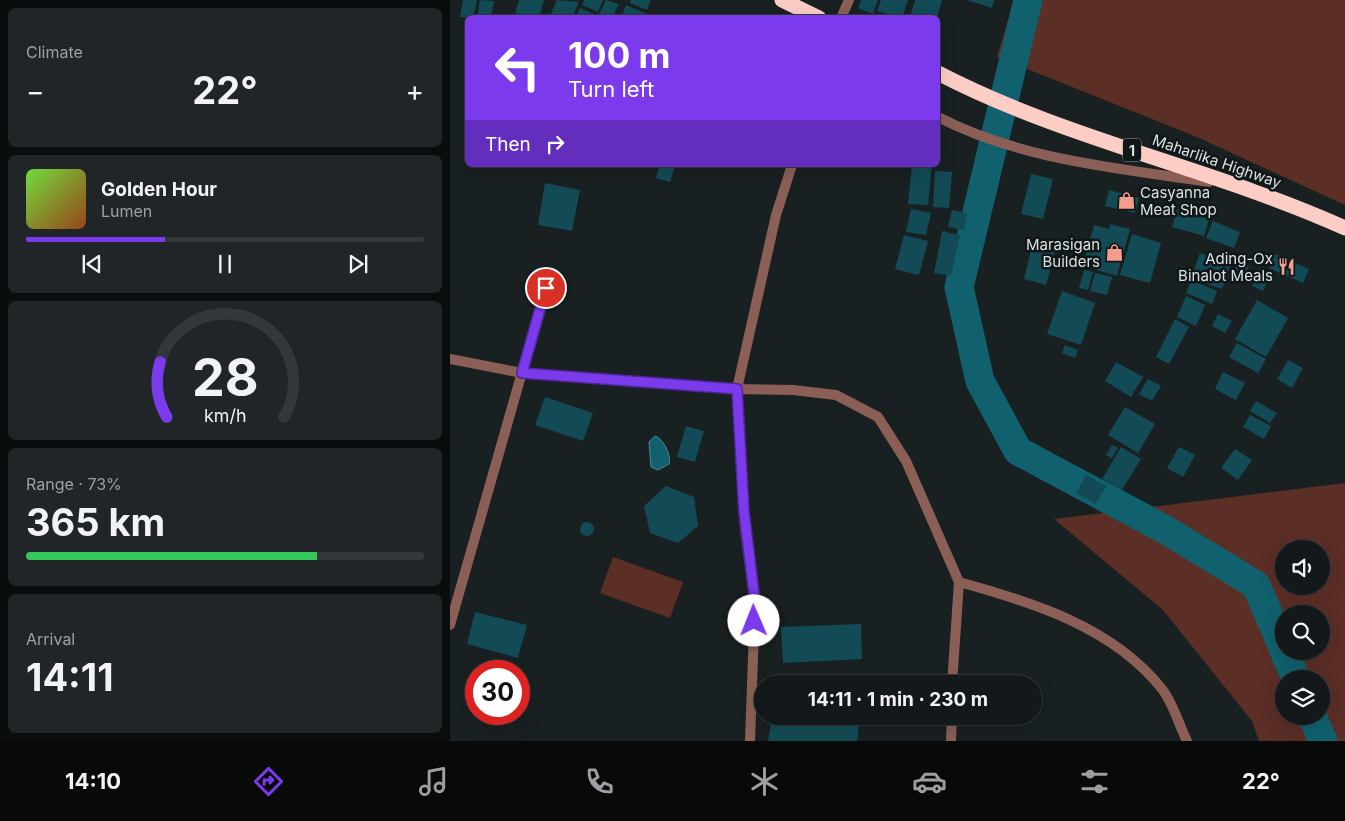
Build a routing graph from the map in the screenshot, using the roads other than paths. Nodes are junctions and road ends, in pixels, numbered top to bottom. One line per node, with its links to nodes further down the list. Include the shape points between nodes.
1 (849, 0): 4 (street)
2 (793, 8): 3 (highway)
3 (810, 15)
4 (842, 15)
5 (940, 74): 8 (highway, Maharlika Highway / 1, via 1022,111)
6 (940, 118): 8 (street, via 961,129 1023,150)
7 (791, 167): 13 (street, via 776,215)
8 (1242, 186): 9 (highway, Maharlika Highway / 1)
9 (1345, 228)
10 (546, 288): 12 (street)
11 (450, 359): 12 (street)
12 (522, 373): 13 (street); 15 (street)
13 (737, 389): 14 (street, via 836,395 878,417 906,461); 18 (street, via 745,529 755,602)
14 (959, 582): 16 (street); 20 (street, via 1018,598 1065,618 1118,647 1162,690)
15 (450, 625)
16 (953, 675)
17 (952, 725): 19 (street)
18 (750, 741)
19 (951, 741)
20 (1187, 741)

